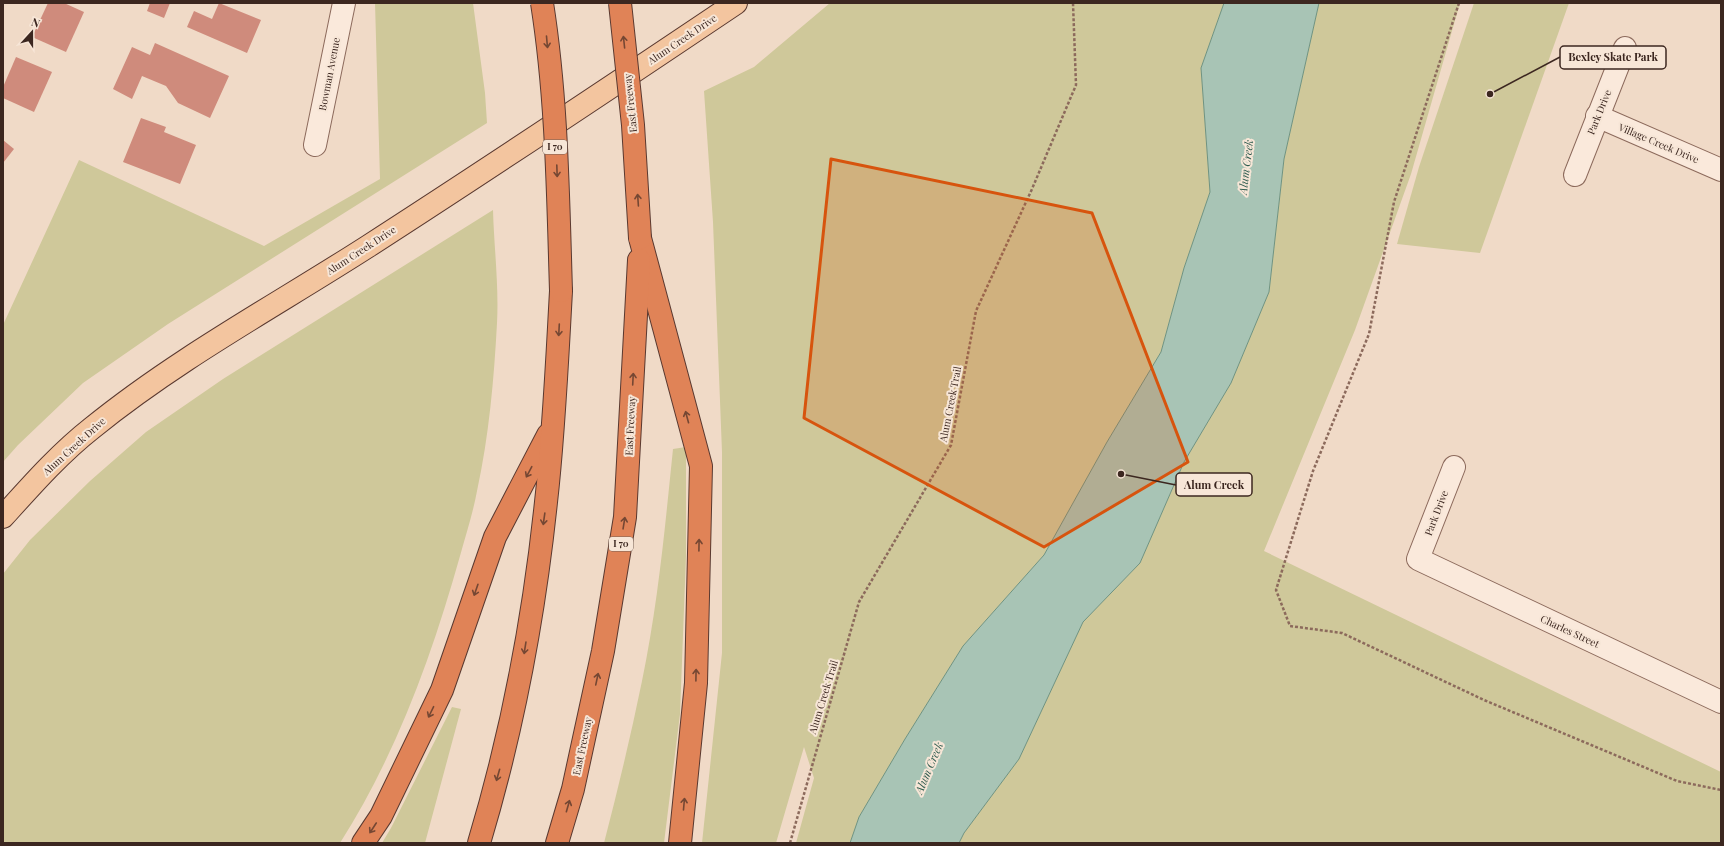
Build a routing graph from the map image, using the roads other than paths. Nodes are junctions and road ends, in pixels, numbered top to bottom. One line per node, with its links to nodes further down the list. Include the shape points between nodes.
1 (344, 3): 7 (street, Bowman Avenue)
2 (542, 3): 11 (highway, I 70, one-way to 11, bridge, via 556,163 561,291)
3 (620, 3): 10 (highway, East Freeway / I 70, one-way to 3, bridge, via 633,125)
4 (736, 3): 13 (main road, Alum Creek Drive, via 588,103 153,382 91,429 39,477)
5 (1625, 48): 6 (street, Park Drive)
6 (1597, 116): 8 (street, Village Creek Drive); 9 (street, Park Drive)
7 (315, 145)
8 (1721, 170)
9 (1574, 175)
10 (640, 238): 18 (highway, East Freeway / I 70, one-way to 10, via 573,789 603,651 625,516); 19 (highway, one-way to 10, via 696,683 700,466)
11 (553, 425): 16 (highway, one-way to 16, via 495,537 442,690 381,816); 17 (highway, I 70, one-way to 17, via 546,504 522,666 500,767)
12 (1454, 467): 14 (street, Park Drive)
13 (3, 517)
14 (1418, 559): 15 (street, Charles Street)
15 (1721, 702)
16 (363, 843)
17 (479, 843)
18 (557, 843)
19 (680, 843)

